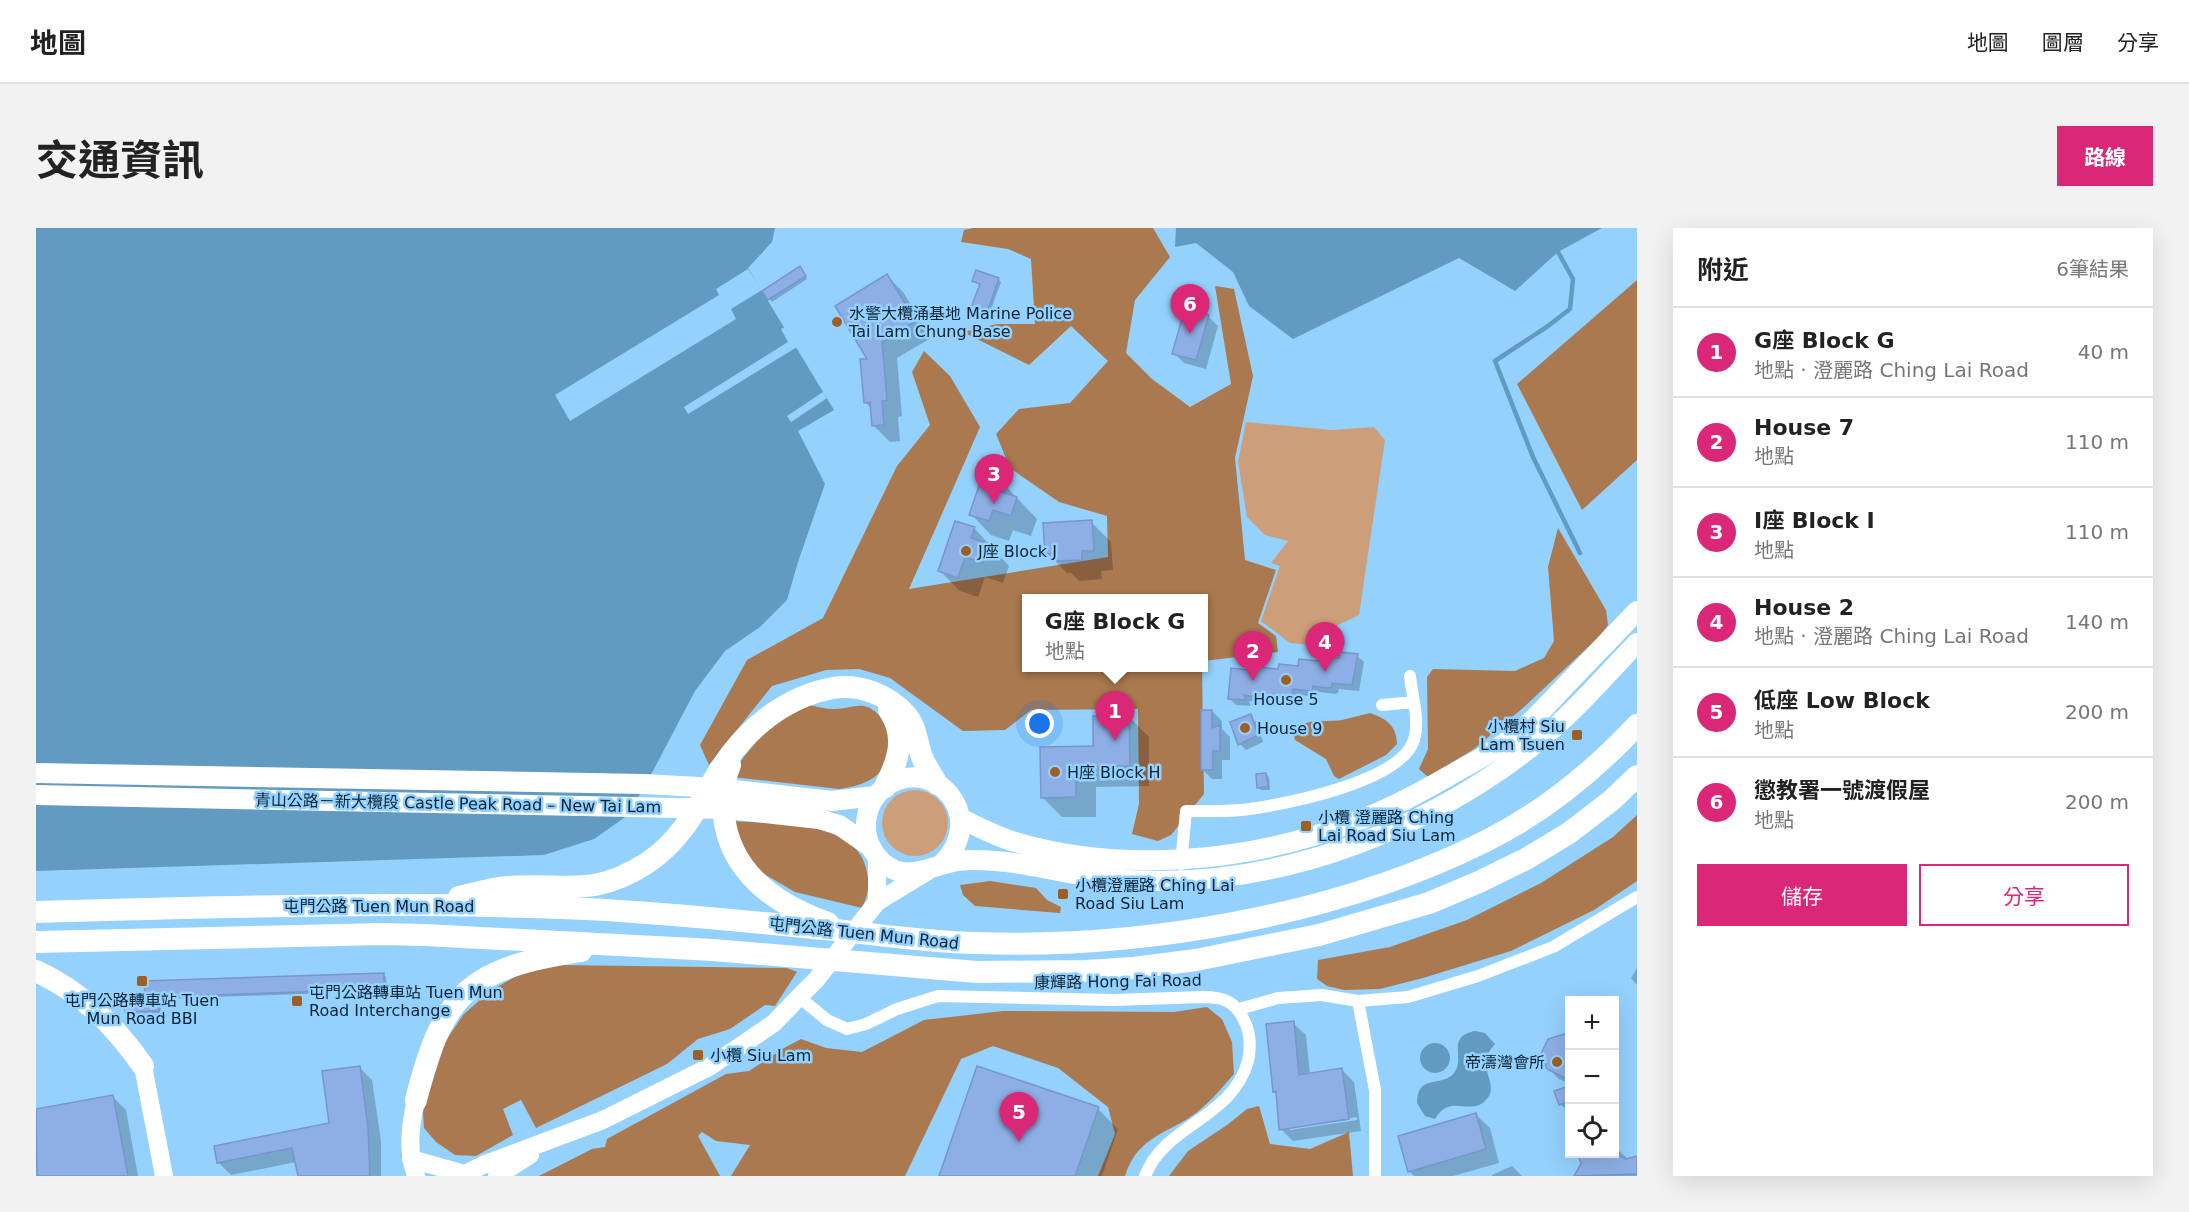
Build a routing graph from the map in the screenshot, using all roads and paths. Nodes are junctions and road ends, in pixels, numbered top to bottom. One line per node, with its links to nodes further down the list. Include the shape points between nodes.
1 (1637, 611): 16 (main road, via 1515,736 1422,791 1348,825 1300,839 1235,853)
2 (1637, 643): 18 (main road, via 1534,745 1440,806 1376,836 1315,857 1240,874)
3 (1410, 676): 5 (street)
4 (880, 696): 8 (highway, via 846,686 810,694 774,712); 11 (highway, via 912,723 925,764); 12 (highway, via 900,737 899,756)
5 (1414, 702): 6 (street); 16 (street, via 1414,740 1399,760 1367,778 1320,795 1248,810 1186,811)
6 (1382, 705)
7 (1637, 725): 23 (highway, 屯門公路 Tuen Mun Road, via 1576,782 1534,813 1487,840 1407,875 1337,897 1209,927 1123,939 973,943)
8 (745, 738): 21 (highway, via 720,769 679,834 666,849 632,873 590,887 506,887); 23 (highway, via 728,768 723,790 724,822 731,848 746,872 769,894)
9 (36, 773): 12 (main road, 青山公路－新大欖段 Castle Peak Road – New Tai Lam, via 633,783 767,792 832,801)
10 (1637, 776): 25 (highway, 屯門公路 Tuen Mun Road, via 1569,833 1526,860 1429,903 1319,935 1196,960 1086,971 977,972)
11 (937, 784): 12 (main road, via 910,778); 14 (main road, via 954,800)
12 (880, 792): 15 (main road, via 869,807 866,821 866,834)
13 (36, 795): 15 (main road, 青山公路－新大欖段 Castle Peak Road – New Tai Lam, via 645,806 766,812 833,823)
14 (960, 818): 16 (main road, via 1037,848 1115,858); 17 (main road, via 957,844)
15 (874, 852): 17 (main road, via 893,869 904,873); 20 (main road)
16 (1181, 859): 18 (street)
17 (934, 868): 18 (main road, via 961,860 990,861 1094,877); 20 (main road)
18 (1179, 880)
19 (1637, 897): 28 (street, via 1553,947 1479,976 1408,997)
20 (877, 902): 27 (main road)
21 (423, 905): 22 (highway, 屯門公路 Tuen Mun Road); 23 (highway, 屯門公路 Tuen Mun Road, via 596,910)
22 (36, 912)
23 (851, 932)
24 (36, 942): 25 (highway, 屯門公路 Tuen Mun Road, via 381,934)
25 (615, 945): 31 (highway, via 515,964 466,992 443,1021 426,1061)
26 (36, 971): 30 (highway, via 103,1016)
27 (799, 997): 29 (street, 康輝路 Hong Fai Road, via 826,1020 847,1029 938,996 1071,1000 1215,997); 32 (main road, via 774,1023 709,1067 613,1115)
28 (1358, 1001): 29 (street, via 1322,995 1278,998); 38 (street, via 1375,1090)
29 (1239, 1009): 37 (street, via 1250,1044 1240,1079 1216,1108 1161,1149)
30 (143, 1066): 35 (main road)
31 (416, 1100): 33 (main road, via 409,1137)
32 (570, 1131): 34 (main road); 36 (main road)
33 (413, 1168): 34 (main road)
34 (463, 1175)
35 (164, 1176)
36 (497, 1176)
37 (1144, 1176)
38 (1376, 1176)

